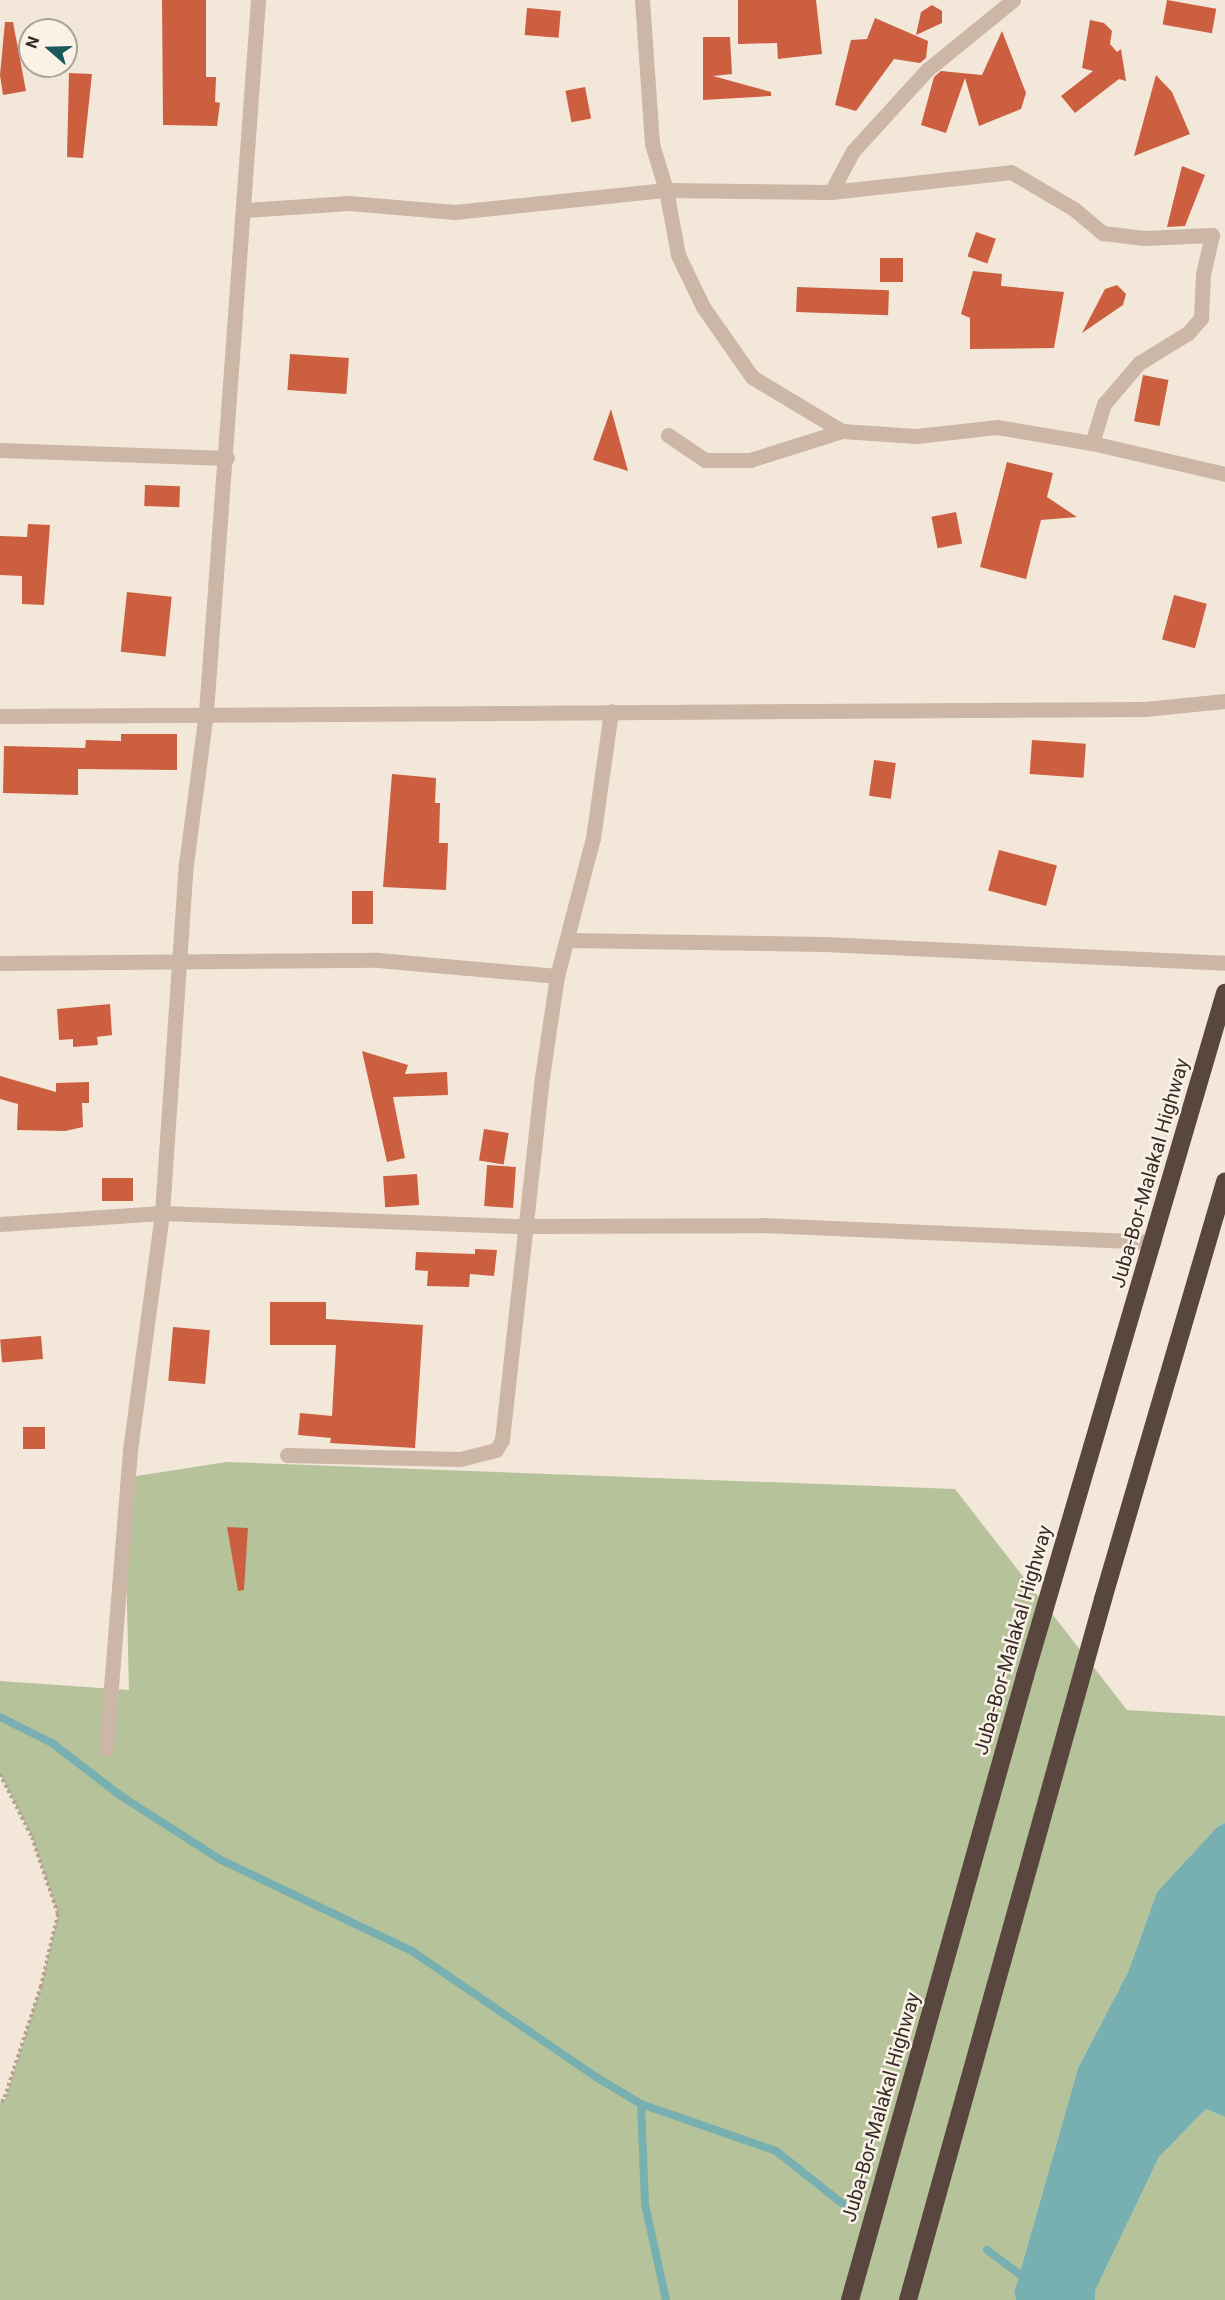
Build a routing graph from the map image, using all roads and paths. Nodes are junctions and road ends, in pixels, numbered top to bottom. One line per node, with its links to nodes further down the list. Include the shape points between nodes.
1 (258, 0): 6 (street)
2 (642, 0): 4 (street, via 652,144)
3 (1012, 0): 5 (street, via 927,70 853,151)
4 (666, 190): 5 (street); 6 (street, via 455,212 349,203); 7 (street, via 678,255 703,307 730,348 752,377)
5 (831, 192): 9 (street, via 1011,172 1074,209 1102,232 1144,238 1212,235 1203,273 1201,318 1188,333 1139,363 1104,404)
6 (246, 210): 11 (street)
7 (842, 431): 8 (street, via 750,460 705,460); 9 (street, via 916,436 998,427)
8 (669, 435)
9 (1092, 443): 12 (street)
10 (0, 450): 11 (street)
11 (227, 458): 15 (street)
12 (1225, 474)
13 (1225, 701): 14 (street, via 1145,709)
14 (611, 711): 15 (street); 17 (street, via 593,838)
15 (206, 712): 16 (street); 18 (street, via 186,864)
16 (0, 716)
17 (568, 940): 20 (street, via 825,944); 21 (street)
18 (180, 959): 19 (street); 21 (street, via 378,960); 24 (street)
19 (0, 963)
20 (1225, 963)
21 (557, 976): 26 (street)
22 (1225, 993): 27 (highway, Juba-Bor-Malakal Highway)
23 (1225, 1182): 33 (highway, via 1103,1599)
24 (162, 1213): 25 (street); 26 (street); 29 (street, via 130,1450)
25 (0, 1224)
26 (524, 1226): 27 (street, via 763,1225); 28 (street, via 505,1426 496,1450 460,1459)
27 (1154, 1242): 32 (highway, Juba-Bor-Malakal Highway, via 1025,1676)
28 (287, 1455)
29 (106, 1749)
30 (0, 1774): 31 (path, via 32,1837 58,1914 41,1986 4,2100)
31 (0, 2102)
32 (850, 2300)
33 (908, 2300)

